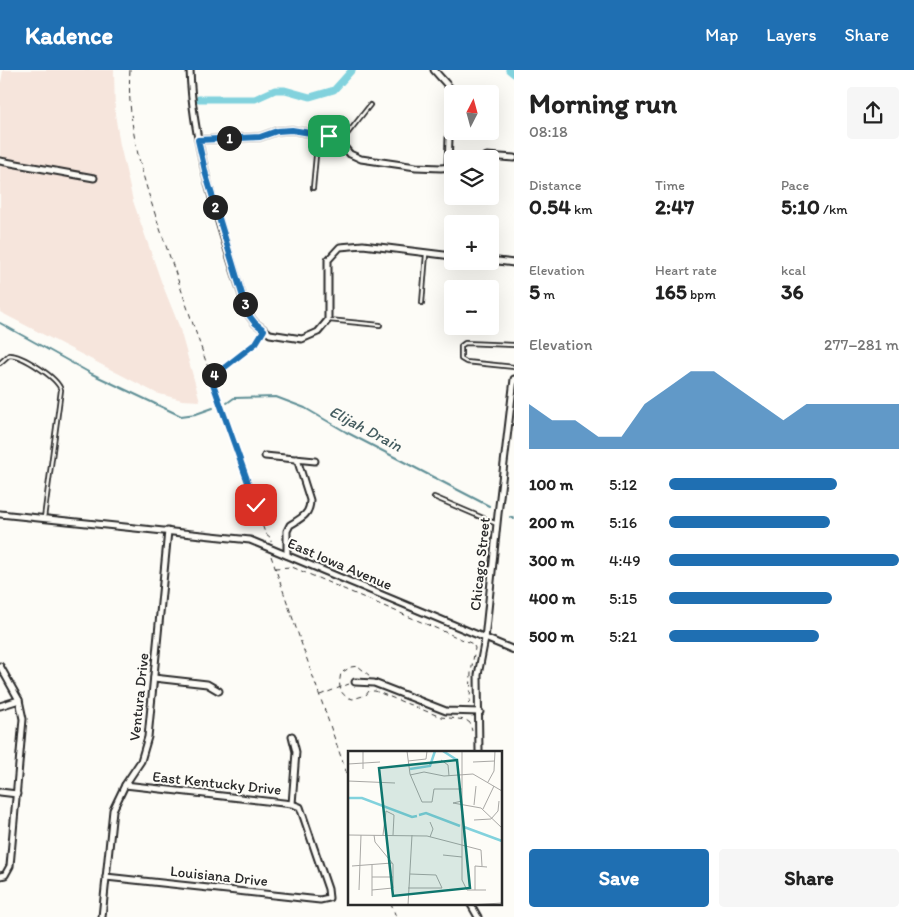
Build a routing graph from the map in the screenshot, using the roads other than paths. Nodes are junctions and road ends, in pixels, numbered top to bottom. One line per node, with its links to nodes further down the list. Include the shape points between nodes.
1 (190, 70): 6 (street)
2 (434, 70): 3 (street)
3 (447, 85)
4 (370, 105): 7 (lane)
5 (318, 134): 6 (street, via 292,130 260,137); 7 (street); 13 (lane)
6 (198, 140): 19 (street, via 208,184 248,314 270,334 302,339 318,332)
7 (340, 143): 11 (street, via 350,154 361,159 416,167)
8 (499, 157): 9 (street)
9 (514, 158)
10 (0, 161): 12 (street)
11 (444, 167)
12 (94, 178)
13 (313, 188)
14 (427, 253): 15 (street); 18 (lane); 19 (street, via 363,245 340,247 328,260)
15 (444, 255)
16 (499, 261): 17 (street)
17 (514, 263)
18 (422, 304)
19 (328, 320): 20 (lane)
20 (380, 325)
21 (514, 345): 23 (lane, via 465,343 460,352 461,359 466,362)
22 (0, 363): 30 (lane, via 9,355 20,356 58,384 61,390)
23 (514, 367)
24 (514, 379): 31 (street, Chicago Street)
25 (265, 456): 26 (street)
26 (297, 459): 27 (street); 33 (street, via 310,506 304,518 290,525 287,531)
27 (315, 461)
28 (434, 497): 31 (lane)
29 (0, 514): 30 (street, East Iowa Avenue)
30 (44, 518): 32 (street, East Iowa Avenue)
31 (497, 524): 34 (street, Chicago Street)
32 (168, 531): 33 (street, East Iowa Avenue, via 250,540); 37 (street, Ventura Drive)
33 (288, 555): 34 (street, East Iowa Avenue)
34 (485, 639): 35 (street, East Iowa Avenue); 42 (street, Chicago Street, via 478,675)
35 (514, 650)
36 (0, 666): 40 (street)
37 (154, 678): 39 (street, via 207,684); 45 (street, Ventura Drive, via 146,749)
38 (355, 682): 42 (street, via 374,683 446,711)
39 (219, 691)
40 (19, 700): 41 (street); 47 (street, via 23,719)
41 (0, 706)
42 (480, 712): 44 (street, Chicago Street)
43 (292, 736): 48 (street, via 296,752)
44 (479, 751)
45 (125, 785): 48 (street, East Kentucky Drive); 50 (street, Ventura Drive, via 113,810)
46 (0, 792): 47 (street)
47 (17, 794): 49 (street, via 10,866)
48 (292, 804): 51 (street, East Kentucky Drive, via 300,807)
49 (2, 876)
50 (106, 877): 51 (street, Louisiana Drive, via 320,900); 53 (street, Ventura Drive)
51 (329, 898)
52 (471, 904): 54 (street)
53 (102, 917)
54 (478, 917)

